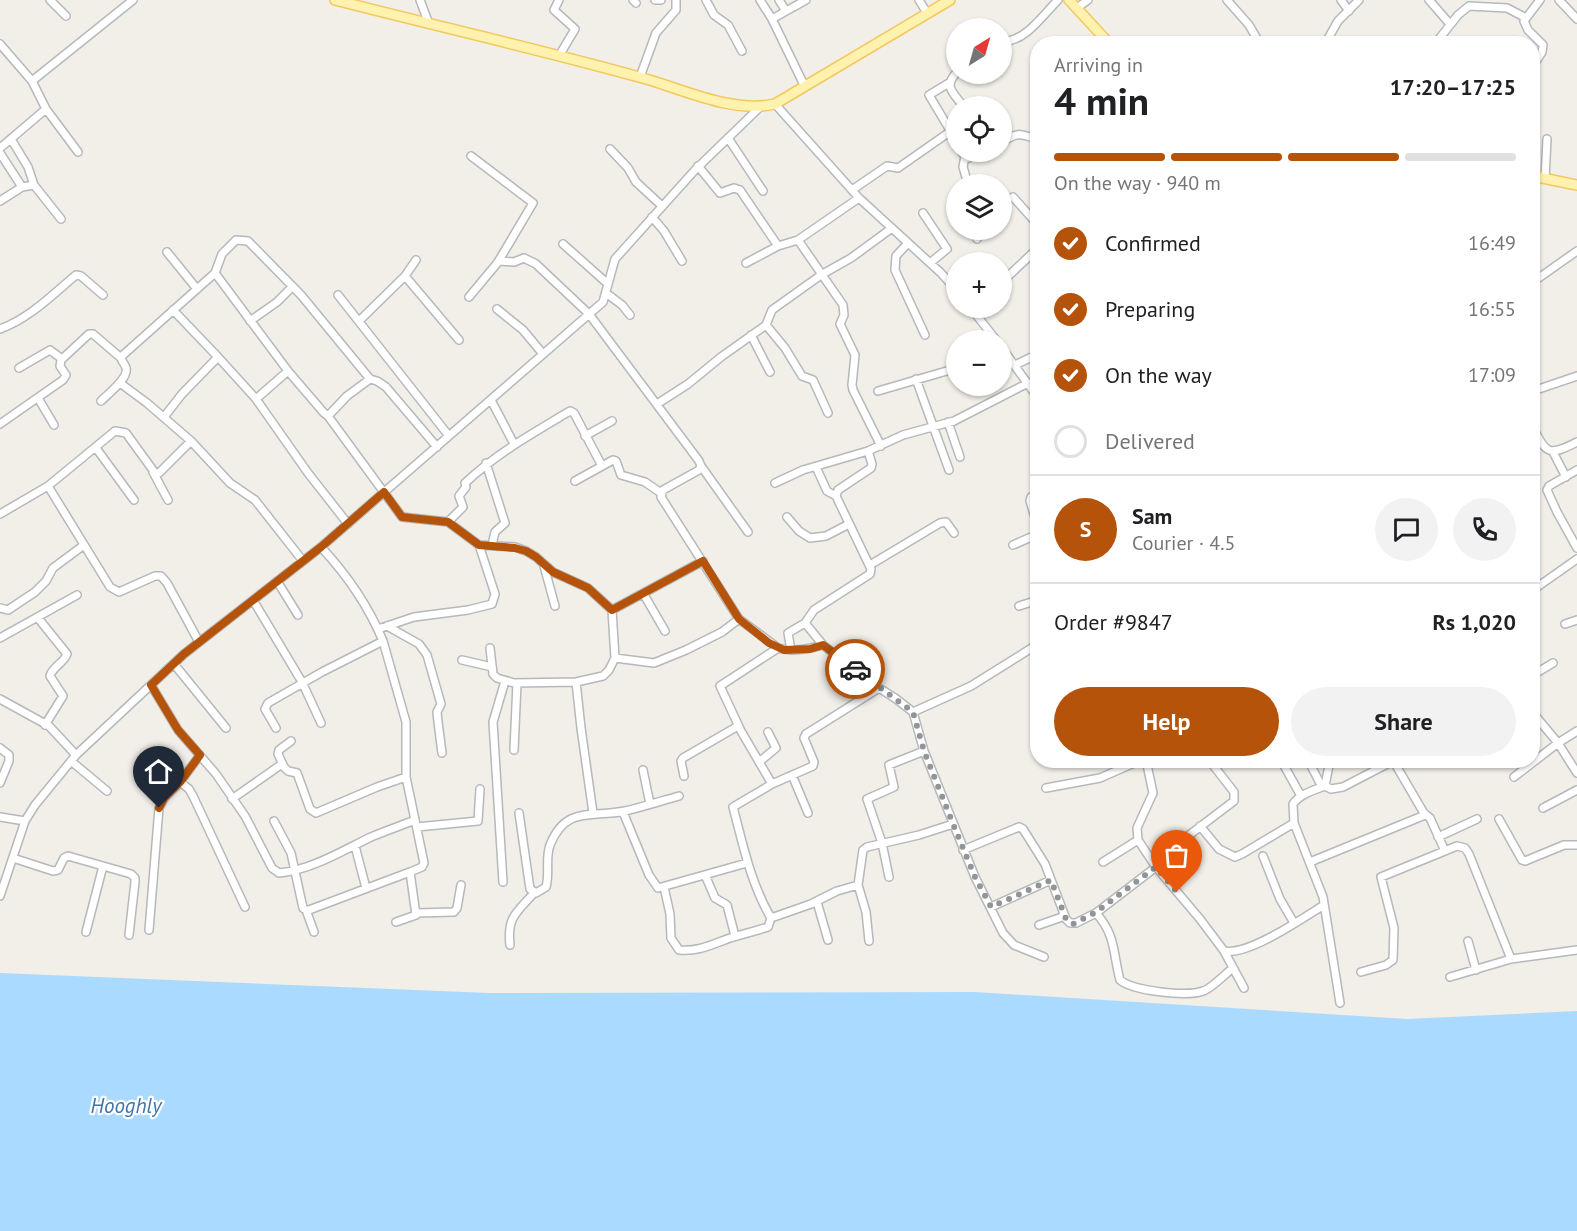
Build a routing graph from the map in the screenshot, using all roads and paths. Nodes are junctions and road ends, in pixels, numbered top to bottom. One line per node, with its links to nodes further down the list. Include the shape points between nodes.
1 (50, 0): 28 (street)
2 (133, 0): 44 (street)
3 (335, 0): 32 (main road)
4 (420, 0): 32 (street)
5 (559, 0): 42 (street, via 554,9 575,29)
6 (655, 0): 7 (street)
7 (661, 0)
8 (676, 0): 43 (street, via 676,10 656,33)
9 (706, 0): 41 (street, via 714,15 728,25)
10 (760, 0): 30 (street)
11 (779, 0): 25 (street)
12 (806, 0): 25 (street)
13 (919, 0): 27 (street)
14 (950, 0): 27 (main road)
15 (1058, 0): 39 (street, via 1029,31)
16 (1069, 0): 24 (main road)
17 (1088, 0): 24 (street)
18 (1227, 0): 35 (street)
19 (1341, 0): 26 (street)
20 (1359, 0): 26 (street)
21 (1429, 0): 33 (street)
22 (1540, 0): 29 (street)
23 (1558, 0): 31 (street)
24 (1077, 8): 34 (main road)
25 (786, 11): 30 (street)
26 (1349, 11): 36 (street)
27 (927, 13): 46 (main road)
28 (66, 16)
29 (1526, 18): 33 (street, via 1507,8 1475,6 1464,10); 38 (street, via 1524,26)
30 (772, 19): 46 (street)
31 (1577, 19)
32 (429, 24): 42 (main road)
33 (1450, 24): 37 (street)
34 (1101, 36)
35 (1255, 36)
36 (1329, 36)
37 (1441, 36)
38 (1533, 36)
39 (1012, 41)
40 (0, 44): 44 (street)
41 (742, 51)
42 (559, 57): 43 (main road)
43 (640, 77): 49 (main road, via 739,106)
44 (32, 81): 48 (street)
45 (947, 84): 50 (street, via 929,95)
46 (805, 87): 47 (main road)
47 (775, 105): 49 (main road); 67 (street)
48 (46, 108): 55 (street); 59 (street)
49 (759, 108): 53 (street)
50 (946, 123)
51 (946, 134): 67 (street, via 898,168 887,166)
52 (1012, 137): 54 (street)
53 (728, 138): 61 (street); 68 (street)
54 (1030, 138)
55 (11, 139): 58 (street); 64 (street)
56 (1547, 139): 63 (street)
57 (610, 148): 72 (street, via 636,182)
58 (0, 149): 66 (street)
59 (78, 152)
60 (471, 156): 87 (street, via 533,203)
61 (698, 166): 72 (street); 81 (street, via 720,193 740,190)
62 (1540, 178): 63 (main road)
63 (1545, 179): 65 (main road)
64 (34, 185): 66 (street); 76 (street)
65 (1577, 185)
66 (22, 187): 71 (street)
67 (852, 190): 70 (street)
68 (763, 191)
69 (1013, 197): 74 (street)
70 (859, 198): 77 (street); 78 (street)
71 (0, 201)
72 (662, 206): 75 (street)
73 (923, 213): 89 (street, via 947,249)
74 (1030, 216)
75 (652, 217): 86 (street); 96 (street, via 615,259)
76 (61, 219)
77 (892, 228): 80 (street); 92 (street)
78 (798, 240): 81 (street); 92 (street)
79 (563, 243): 96 (street)
80 (908, 243): 89 (street); 112 (street, via 896,256 895,270)
81 (778, 246): 88 (street)
82 (1577, 250): 94 (street)
83 (166, 252): 98 (street)
84 (1030, 256): 91 (street)
85 (416, 260): 93 (street)
86 (682, 261)
87 (498, 262): 102 (street); 105 (street, via 529,259)
88 (746, 263)
89 (930, 263): 95 (street)
90 (215, 273): 97 (street, via 222,254 236,240 243,239); 98 (street); 107 (street)
91 (1012, 273)
92 (821, 275): 109 (street, via 772,310); 152 (street, via 843,305 840,324 855,355 852,385)
93 (405, 276): 108 (street); 113 (street)
94 (1540, 277)
95 (946, 280)
96 (608, 284): 99 (street)
97 (291, 288): 107 (street); 126 (street)
98 (197, 289): 104 (street)
99 (606, 293): 105 (street, via 603,302); 106 (street)
100 (103, 295): 110 (street, via 76,275 39,307)
101 (338, 295): 108 (street)
102 (469, 297)
103 (497, 309): 114 (street, via 523,330)
104 (173, 310): 115 (street); 116 (street)
105 (589, 314): 114 (street); 137 (street)
106 (630, 315)
107 (250, 321): 122 (street)
108 (359, 321): 146 (street)
109 (766, 325): 111 (street); 138 (street, via 802,376 813,380)
110 (0, 329)
111 (751, 335): 124 (street); 137 (street)
112 (925, 335)
113 (459, 340)
114 (543, 354): 135 (street)
115 (218, 357): 134 (street); 140 (street)
116 (121, 358): 118 (street, via 92,333); 128 (street, via 126,370)
117 (1030, 358): 120 (street)
118 (62, 359): 121 (street, via 50,350); 133 (street, via 60,366 65,377)
119 (1012, 361): 120 (street)
120 (1015, 365): 129 (street)
121 (19, 368)
122 (288, 371): 134 (street); 139 (street)
123 (946, 371): 127 (street)
124 (770, 372)
125 (1577, 376): 131 (street)
126 (370, 379): 139 (street); 153 (street, via 386,387)
127 (916, 380): 132 (street); 145 (street)
128 (120, 383): 136 (street); 140 (street)
129 (1028, 383): 130 (street); 142 (street)
130 (1030, 386)
131 (1540, 389)
132 (878, 391)
133 (38, 398): 143 (street); 144 (street)
134 (256, 399): 177 (street)
135 (491, 400): 146 (street); 151 (street)
136 (101, 401)
137 (657, 404): 160 (street)
138 (828, 413)
139 (328, 416): 169 (street)
140 (164, 417): 149 (street)
141 (612, 421): 147 (street)
142 (948, 422): 145 (street); 157 (street)
143 (0, 424)
144 (54, 425)
145 (933, 427): 152 (street); 162 (street)
146 (449, 436): 153 (street)
147 (585, 436): 151 (street, via 570,411); 159 (street)
148 (1540, 440): 156 (street)
149 (191, 441): 164 (street, via 159,473); 189 (street, via 230,483 255,500)
150 (1577, 442): 156 (street)
151 (514, 444): 158 (street)
152 (881, 446): 155 (street)
153 (437, 447): 169 (street)
154 (96, 448): 164 (street, via 115,431 123,431); 168 (street); 172 (street)
155 (868, 451): 161 (street); 171 (street, via 871,468 838,490)
156 (1552, 452): 165 (street)
157 (960, 457)
158 (486, 463): 176 (street, via 465,483 459,496 463,507); 184 (street, via 505,523 495,532)
159 (602, 466): 166 (street); 170 (street, via 616,461 621,475 645,482)
160 (701, 466): 170 (street); 179 (street)
161 (816, 467): 167 (street); 171 (street, via 827,491)
162 (949, 470)
163 (1577, 470): 165 (street)
164 (153, 472): 173 (street)
165 (1566, 477): 187 (street, via 1547,490)
166 (575, 481)
167 (776, 483)
168 (48, 486): 174 (street); 182 (street)
169 (384, 492): 176 (street, via 405,519); 177 (street)
170 (661, 493): 190 (street)
171 (836, 496): 178 (street)
172 (134, 500)
173 (168, 500)
174 (0, 514)
175 (787, 517): 178 (street, via 810,538 826,536)
176 (448, 522): 183 (street)
177 (348, 524): 186 (street)
178 (849, 524): 191 (street)
179 (748, 532)
180 (954, 533): 191 (street, via 946,522 940,523)
181 (1030, 538): 185 (street)
182 (84, 545): 201 (street, via 53,568 35,592 8,610); 214 (street, via 116,592 161,576)
183 (479, 545): 184 (street); 209 (street, via 495,594 492,604 414,617)
184 (492, 545): 192 (street, via 526,551)
185 (1013, 545)
186 (321, 547): 189 (street); 210 (street, via 357,589)
187 (1577, 548)
188 (1577, 559): 194 (street)
189 (303, 561): 193 (street)
190 (703, 561): 195 (street); 205 (street)
191 (870, 565): 207 (street, via 870,574 814,610)
192 (544, 566): 199 (street); 202 (street, via 588,588)
193 (277, 581): 197 (street); 203 (street)
194 (1540, 585)
195 (643, 593): 202 (street); 211 (street)
196 (77, 595): 204 (street)
197 (253, 600): 214 (street); 227 (street)
198 (1030, 603): 200 (street)
199 (555, 606)
200 (1019, 606)
201 (0, 608)
202 (612, 610): 220 (street)
203 (298, 615)
204 (38, 618): 212 (street); 236 (street, via 67,654 50,674 63,696)
205 (739, 619): 217 (street); 220 (street, via 722,632 654,663)
206 (1577, 620): 208 (street)
207 (805, 623): 215 (street); 219 (street, via 790,629)
208 (1565, 624)
209 (387, 626): 210 (street); 247 (street, via 419,644 427,655 440,700)
210 (378, 629): 213 (street)
211 (665, 631)
212 (0, 638)
213 (383, 641): 227 (street); 265 (street, via 406,722)
214 (199, 642): 223 (street)
215 (823, 645): 219 (street); 231 (street)
216 (490, 648): 224 (street)
217 (778, 648): 219 (street); 237 (street, via 720,686)
218 (1030, 649): 233 (street, via 971,686)
219 (791, 650)
220 (615, 657): 228 (street, via 603,676)
221 (462, 660): 224 (street)
222 (1553, 663): 225 (street)
223 (174, 664): 230 (street); 238 (street)
224 (492, 667): 226 (street, via 493,674)
225 (1540, 671)
226 (505, 681): 229 (street); 314 (street, via 493,722)
227 (302, 682): 235 (street); 239 (street, via 266,706)
228 (576, 682): 229 (street); 283 (street)
229 (517, 683): 245 (street)
230 (151, 685): 248 (street, via 178,730); 250 (street)
231 (879, 688): 233 (street); 264 (street, via 806,734 814,763)
232 (0, 699): 236 (street)
233 (913, 712): 246 (street)
234 (1540, 721): 243 (street)
235 (321, 723)
236 (45, 724): 250 (street)
237 (738, 726): 251 (street); 266 (street, via 683,758)
238 (225, 728)
239 (276, 728)
240 (768, 732): 251 (street, via 776,748)
241 (1577, 732): 243 (street)
242 (291, 741): 252 (street, via 278,751)
243 (1558, 743): 249 (street); 263 (street)
244 (0, 748): 269 (street, via 9,755)
245 (514, 750)
246 (924, 751): 293 (street); 297 (street, via 889,765 894,787 867,799)
247 (442, 753)
248 (200, 755): 268 (street); 278 (street)
249 (1540, 757)
250 (74, 758): 275 (street); 289 (street)
251 (759, 762): 270 (street)
252 (282, 764): 265 (street, via 297,773 310,809 316,813); 278 (street)
253 (1124, 768): 272 (street, via 1100,778)
254 (1145, 768): 296 (street, via 1153,793 1137,828)
255 (1214, 768): 294 (street, via 1235,797)
256 (1285, 768): 277 (street)
257 (1313, 768): 271 (street)
258 (1328, 768): 271 (street)
259 (1380, 768): 271 (street, via 1343,787)
260 (1398, 768): 285 (street)
261 (1526, 768): 267 (street)
262 (643, 770): 279 (street)
263 (1577, 773)
264 (792, 775): 270 (street); 284 (street)
265 (406, 777): 292 (street)
266 (684, 777)
267 (1514, 777)
268 (180, 782): 323 (street, via 193,796); 333 (street, via 159,808)
269 (0, 783)
270 (772, 784): 304 (street, via 733,807)
271 (1324, 786): 277 (street)
272 (1046, 788)
273 (480, 789): 292 (street, via 478,821)
274 (1577, 790): 280 (street)
275 (107, 791)
276 (680, 796): 279 (street)
277 (1301, 796): 291 (street, via 1293,804)
278 (232, 799): 309 (street, via 272,868 279,873)
279 (650, 804): 281 (street)
280 (1543, 808)
281 (623, 812): 283 (street); 317 (street, via 655,886)
282 (519, 813): 319 (street, via 530,889)
283 (593, 813): 319 (street, via 561,826 549,848 546,887)
284 (808, 813)
285 (1425, 814): 295 (street); 306 (street)
286 (0, 817): 289 (street)
287 (1477, 819): 295 (street)
288 (1499, 819): 298 (street, via 1525,861 1564,845)
289 (25, 821): 303 (street)
290 (274, 821): 309 (street, via 291,853)
291 (1294, 823): 294 (street, via 1235,856 1219,849); 306 (street)
292 (416, 824): 299 (street); 310 (street, via 424,863)
293 (953, 824): 297 (street); 300 (street)
294 (1200, 826): 308 (street)
295 (1438, 837): 301 (street)
296 (1138, 840): 305 (street); 308 (street)
297 (882, 843): 312 (street); 316 (street, via 863,850)
298 (1577, 845)
299 (355, 846): 309 (street); 318 (street)
300 (963, 850): 313 (street, via 1021,828); 324 (street)
301 (1445, 851): 345 (street, via 1461,846 1469,854); 348 (street, via 1381,877 1394,928 1393,960)
302 (1263, 856): 331 (street)
303 (13, 858): 307 (street, via 53,871 68,856); 320 (street)
304 (747, 862): 311 (street); 329 (street)
305 (1103, 862)
306 (1310, 862): 322 (street)
307 (103, 866): 334 (street); 336 (street, via 135,878)
308 (1156, 867): 326 (street); 343 (street)
309 (295, 870): 325 (street)
310 (410, 872): 318 (street); 327 (street)
311 (705, 875): 317 (street); 337 (street, via 715,897 727,905)
312 (888, 877)
313 (1051, 880): 324 (street); 328 (street)
314 (503, 882)
315 (461, 885): 327 (street, via 454,912)
316 (858, 885): 321 (street); 339 (street)
317 (664, 887): 337 (street, via 671,938 679,950 708,947)
318 (366, 888): 325 (street)
319 (534, 893): 341 (street, via 514,915 508,928)
320 (0, 896)
321 (817, 902): 329 (street); 338 (street)
322 (1324, 905): 331 (street); 351 (street)
323 (245, 907)
324 (991, 907): 344 (street, via 1014,945)
325 (306, 910): 335 (street)
326 (1096, 912): 328 (street, via 1073,924); 346 (street, via 1110,934 1120,980 1128,986 1179,994 1201,992)
327 (417, 913): 330 (street)
328 (1065, 916): 332 (street)
329 (771, 918): 337 (street, via 768,927)
330 (396, 921)
331 (1294, 923): 343 (street, via 1260,942)
332 (1039, 925)
333 (149, 930)
334 (86, 932)
335 (314, 932)
336 (129, 935)
337 (735, 936)
338 (828, 940)
339 (869, 941)
340 (1468, 941): 347 (street)
341 (510, 945)
342 (1577, 950): 345 (street)
343 (1224, 951): 346 (street)
344 (1044, 957)
345 (1511, 959): 347 (street)
346 (1233, 968): 350 (street)
347 (1476, 970): 349 (street)
348 (1360, 972)
349 (1450, 977)
350 (1244, 988)
351 (1340, 1003)

